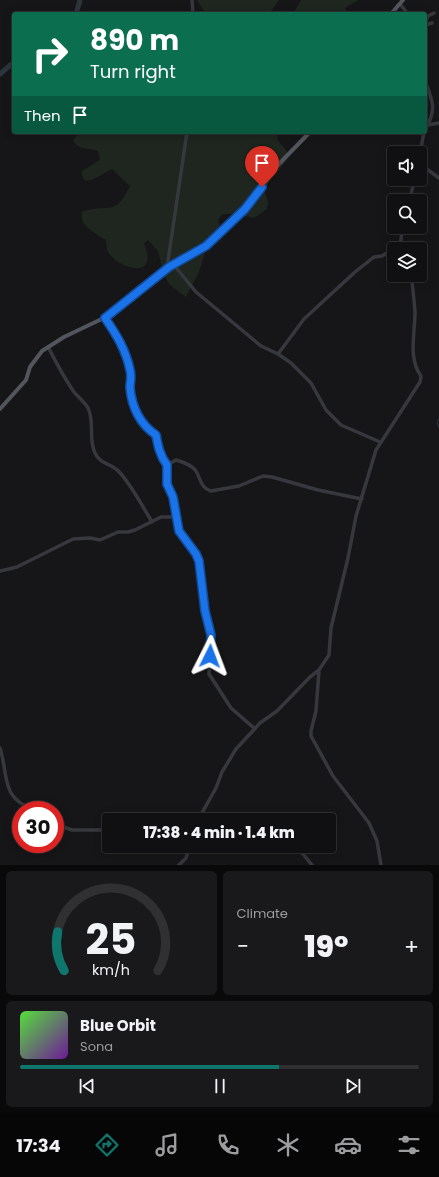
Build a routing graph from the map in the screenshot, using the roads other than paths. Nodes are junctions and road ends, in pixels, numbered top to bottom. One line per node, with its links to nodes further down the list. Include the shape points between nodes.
1 (192, 0): 3 (street)
2 (402, 1): 4 (main road); 5 (street)
3 (193, 12)
4 (393, 12)
5 (407, 12)
6 (434, 13): 7 (street)
7 (427, 19)
8 (432, 23): 9 (street)
9 (427, 24)
10 (427, 86): 12 (street, via 434,105)
11 (439, 123): 12 (street)
12 (428, 125)
13 (187, 134): 20 (street, via 168,261)
14 (308, 134): 20 (main road, via 278,165 245,209 226,229 206,246)
15 (423, 134): 16 (street)
16 (421, 146)
17 (427, 169): 18 (street)
18 (439, 178)
19 (387, 254): 24 (street, via 374,258 355,272 304,319)
20 (171, 266): 22 (main road); 24 (street, via 196,292 261,346)
21 (412, 282): 26 (street, via 415,312 414,362 421,376 420,382)
22 (105, 318): 23 (main road); 27 (street, via 124,349 130,370 134,409 147,429 156,435 158,449)
23 (48, 347): 25 (main road, via 36,357 26,380); 30 (street, via 75,393 88,408 95,453 123,476)
24 (278, 354): 26 (street, via 310,383 326,410 340,425)
25 (0, 408)
26 (380, 442): 28 (street)
27 (167, 465): 28 (street, via 176,460 191,467 196,470 203,486 212,491 239,486 263,476); 29 (street, via 167,484 173,497)
28 (362, 499): 32 (street, via 331,628 329,655)
29 (175, 517): 30 (street, via 161,517); 33 (street, via 179,531 199,561 205,611 211,635 209,674 231,708)
30 (152, 522): 31 (street, via 100,540 74,539 17,567)
31 (0, 571)
32 (319, 670): 33 (street); 43 (street, via 311,736 333,776 369,823 377,841)
33 (255, 729): 36 (street, via 236,749)
34 (0, 748): 35 (street, via 5,769 5,784)
35 (15, 801)
36 (202, 813)
37 (64, 827): 38 (street, via 72,830)
38 (102, 830)
39 (188, 853): 41 (street)
40 (301, 853): 42 (street)
41 (179, 865)
42 (312, 865)
43 (381, 865)

